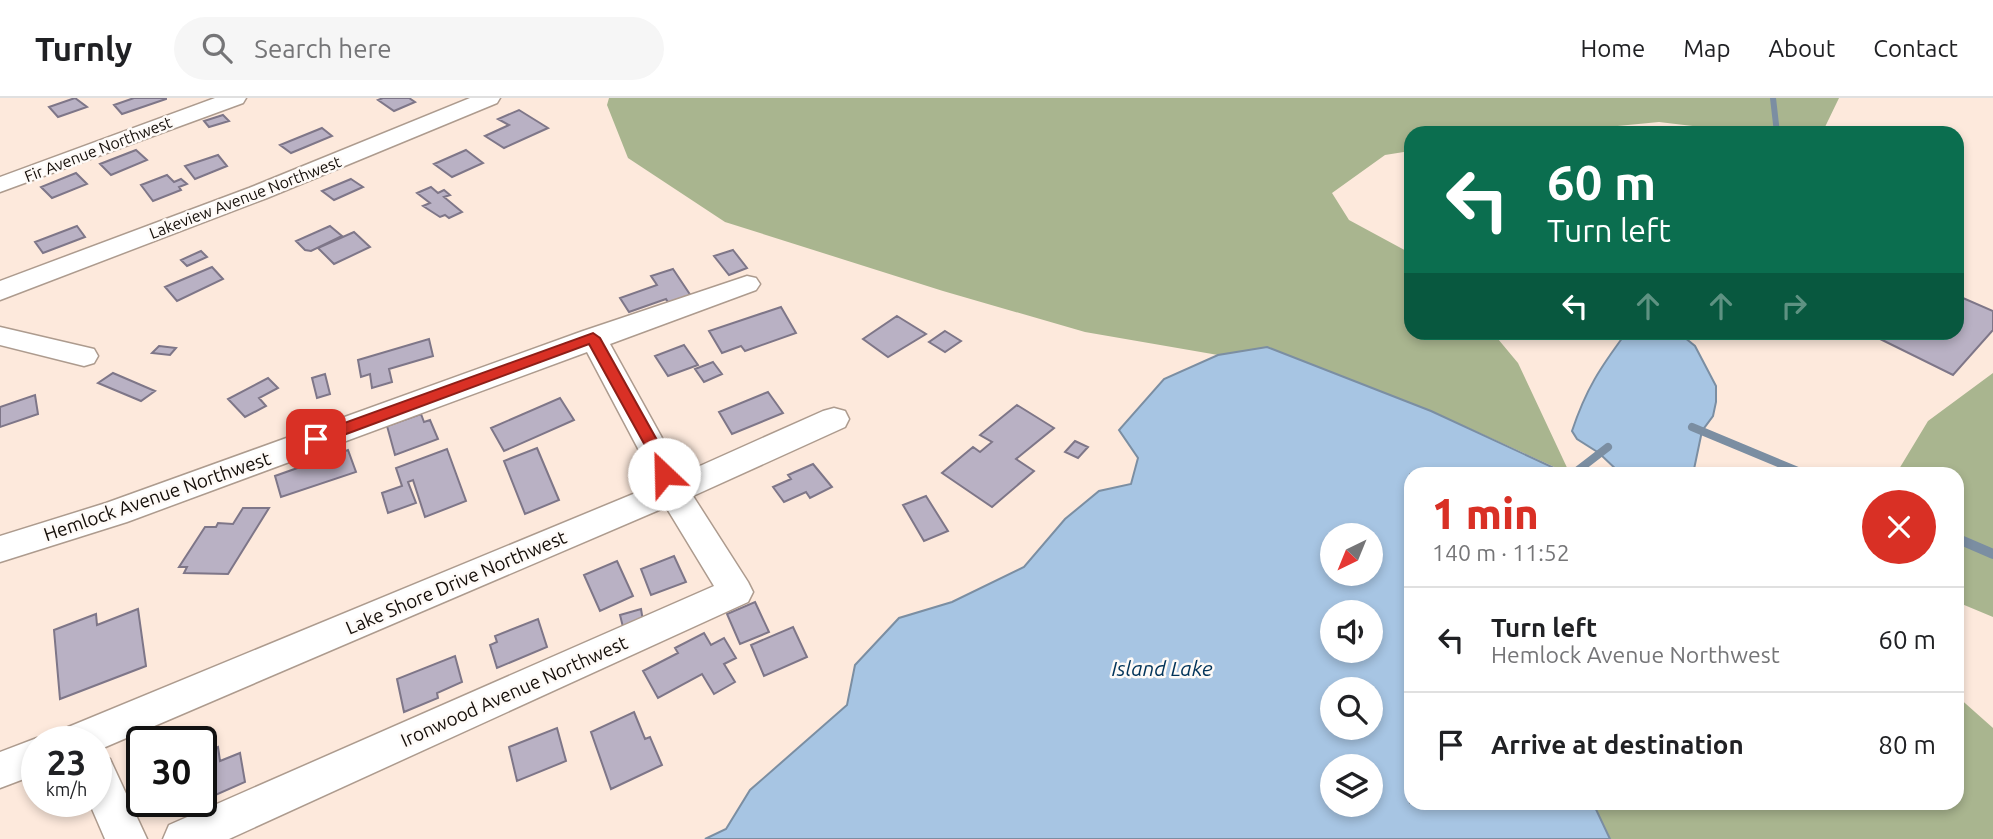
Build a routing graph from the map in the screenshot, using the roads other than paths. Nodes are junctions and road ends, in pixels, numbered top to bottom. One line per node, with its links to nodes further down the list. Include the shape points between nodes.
1 (235, 98): 3 (street, Fir Avenue Northwest)
2 (489, 98): 5 (street, Lakeview Avenue Northwest, via 258,193)
3 (0, 185)
4 (747, 284): 7 (street, Hemlock Avenue Northwest)
5 (0, 291)
6 (0, 336): 8 (street)
7 (593, 338): 10 (street, via 660,458); 11 (street, Hemlock Avenue Northwest, via 115,513)
8 (84, 356)
9 (834, 419): 10 (street, Lake Shore Drive Northwest)
10 (673, 491): 12 (street, Lake Shore Drive Northwest); 17 (street, Ironwood Avenue Northwest, via 736,592)
11 (0, 549)
12 (112, 726)
13 (21, 763): 14 (street)
14 (0, 770)
15 (112, 809): 16 (street)
16 (125, 839)
17 (184, 839)

